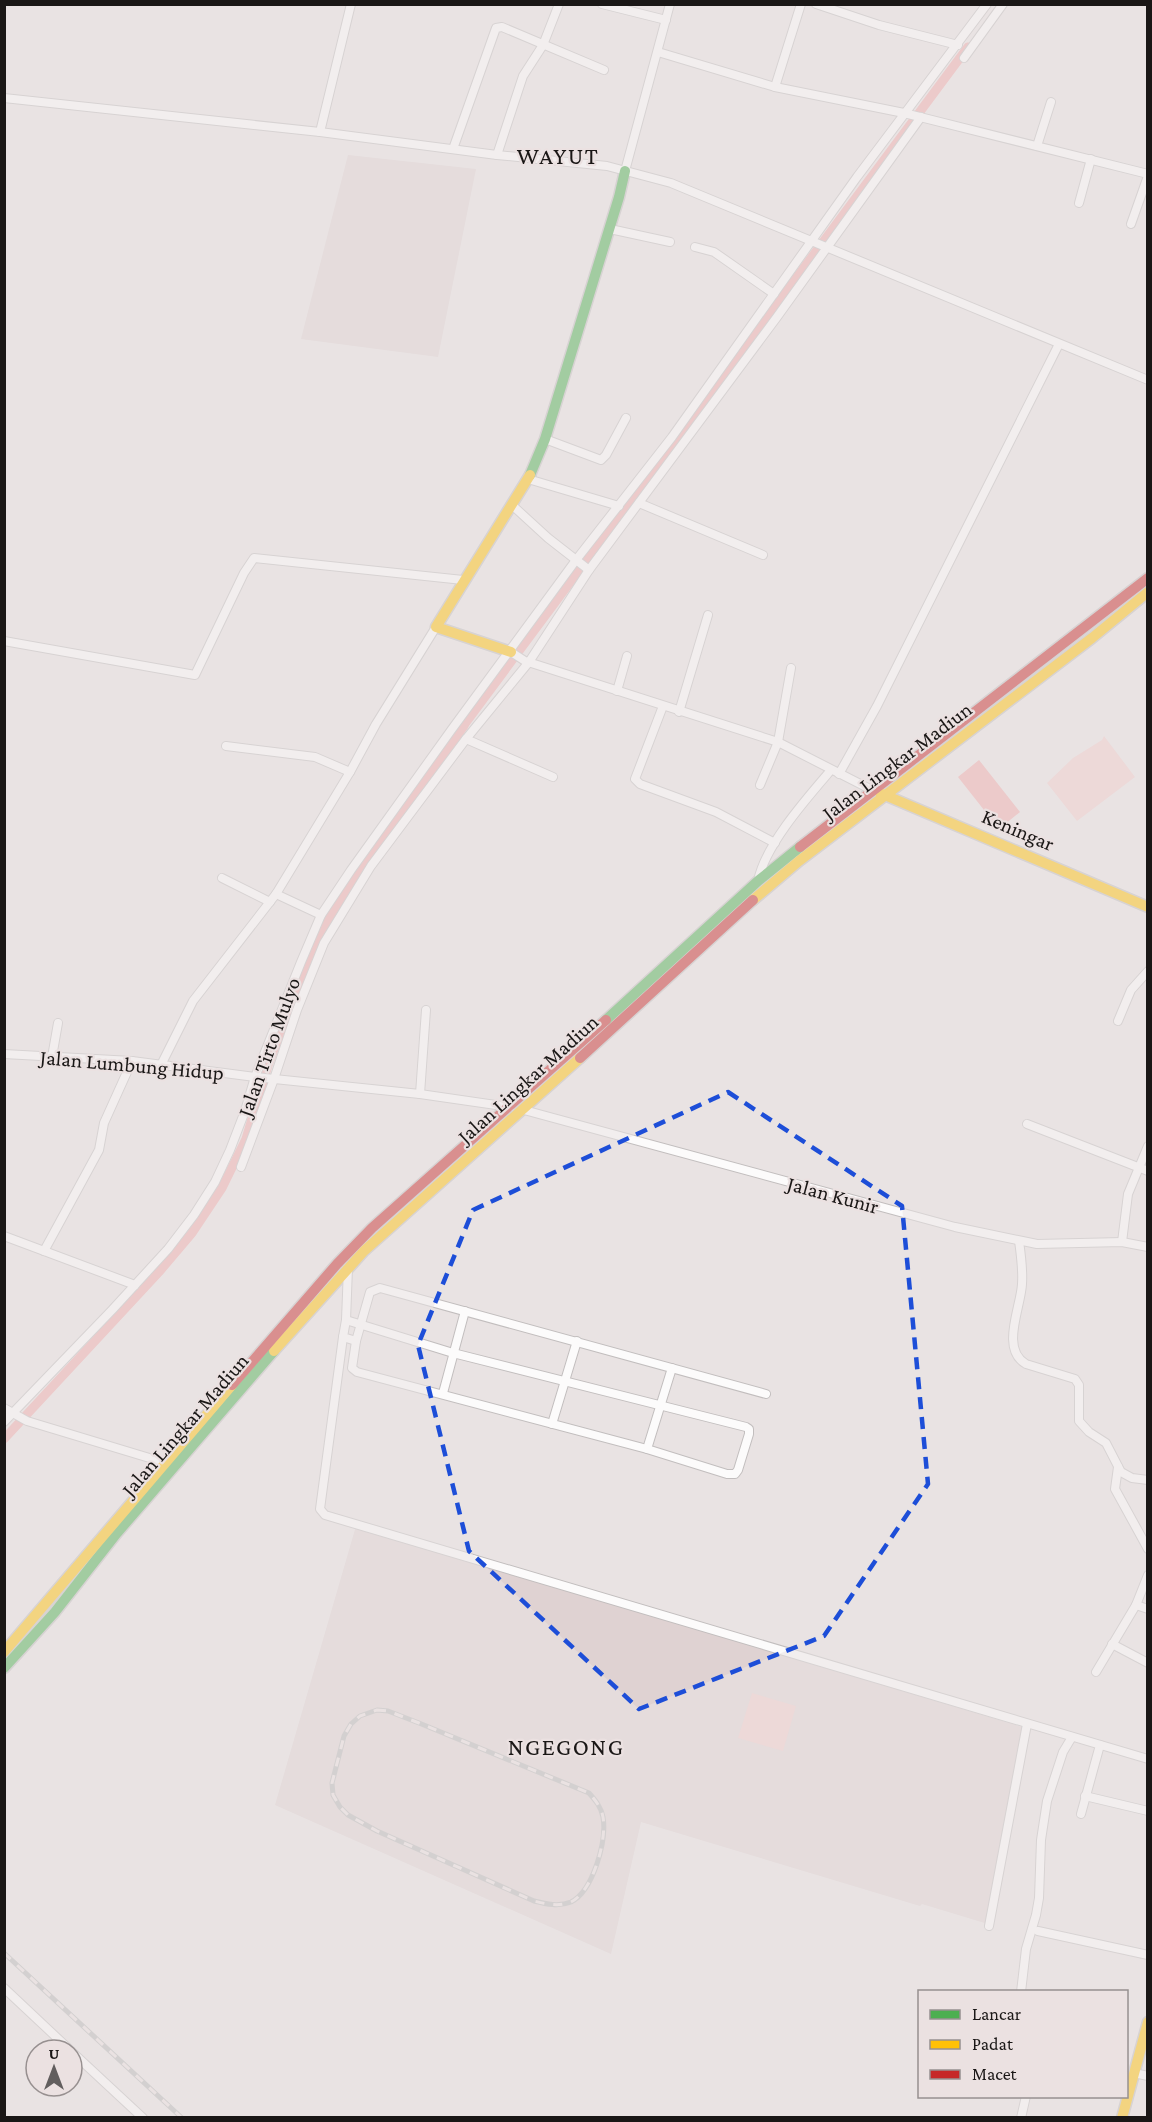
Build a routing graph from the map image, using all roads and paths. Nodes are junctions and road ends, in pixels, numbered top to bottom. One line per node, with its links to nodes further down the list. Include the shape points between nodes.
1 (351, 4): 20 (street)
2 (559, 4): 10 (street)
3 (602, 4): 9 (street)
4 (670, 4): 9 (street)
5 (801, 4): 15 (street)
6 (816, 4): 11 (street)
7 (987, 4): 11 (street, Jalan Tirto Mulyo)
8 (1003, 4): 13 (street)
9 (666, 20): 12 (street)
10 (543, 45): 14 (street); 22 (street, via 502,27 494,30); 23 (street, via 523,76)
11 (958, 45): 18 (street, Jalan Tirto Mulyo)
12 (658, 52): 15 (street); 25 (street)
13 (964, 58)
14 (604, 70)
15 (775, 87): 18 (street)
16 (4, 98): 20 (street)
17 (1051, 102): 21 (street)
18 (905, 113): 19 (street); 30 (street, Jalan Tirto Mulyo)
19 (920, 117): 21 (street); 32 (street)
20 (320, 132): 22 (street)
21 (1037, 146): 24 (street)
22 (453, 149): 23 (street)
23 (497, 155): 25 (street)
24 (1091, 159): 26 (street); 27 (street)
25 (625, 171): 29 (main road); 30 (street, via 671,183)
26 (1148, 175): 28 (street)
27 (1080, 203)
28 (1131, 224)
29 (610, 229): 31 (street); 38 (main road)
30 (813, 240): 32 (street); 34 (street, Jalan Tirto Mulyo)
31 (670, 242)
32 (826, 246): 35 (street); 40 (street)
33 (695, 247): 34 (street, via 714,252)
34 (774, 294): 42 (street, Jalan Tirto Mulyo)
35 (1059, 344): 36 (street); 66 (street)
36 (1148, 380)
37 (627, 418): 38 (street, via 601,460)
38 (545, 439): 39 (main road)
39 (528, 479): 41 (main road); 42 (street)
40 (639, 503): 43 (street); 45 (street)
41 (513, 505): 44 (street); 47 (main road)
42 (619, 506): 44 (street, Jalan Tirto Mulyo)
43 (763, 555)
44 (577, 561): 45 (street); 52 (street, Jalan Tirto Mulyo)
45 (587, 569): 54 (street)
46 (1148, 578): 56 (main road, Jalan Lingkar Madiun)
47 (464, 580): 50 (main road); 51 (street, via 254,558 195,675)
48 (1148, 592): 57 (main road, Jalan Lingkar Madiun)
49 (708, 615): 60 (street)
50 (436, 627): 52 (main road); 65 (street)
51 (4, 641)
52 (510, 652): 54 (street); 77 (street, Jalan Tirto Mulyo)
53 (627, 656): 58 (street)
54 (526, 662): 58 (street); 61 (street)
55 (791, 668): 62 (street)
56 (1017, 679): 57 (main road); 69 (main road, Jalan Lingkar Madiun)
57 (1024, 689): 70 (main road, Jalan Lingkar Madiun)
58 (617, 691): 59 (street)
59 (663, 706): 60 (street); 71 (street, via 635,779 716,812)
60 (679, 712): 62 (street)
61 (466, 738): 67 (street); 87 (street, via 371,866 324,942)
62 (778, 742): 64 (street); 68 (street)
63 (226, 746): 65 (street, via 315,757)
64 (831, 770): 66 (street); 71 (street)
65 (350, 772): 74 (street)
66 (839, 774): 69 (street)
67 (553, 777)
68 (760, 785)
69 (872, 790): 70 (main road, Keningar); 73 (main road, Jalan Lingkar Madiun)
70 (885, 795): 73 (main road, Jalan Lingkar Madiun); 76 (main road, Keningar)
71 (775, 843): 73 (street, via 763,863)
72 (222, 878): 75 (street)
73 (761, 885): 89 (main road, Jalan Lingkar Madiun); 90 (main road, Jalan Lingkar Madiun)
74 (276, 894): 75 (street); 77 (street)
75 (270, 902): 85 (street, via 194,1001)
76 (1148, 907)
77 (321, 915): 86 (street, Jalan Tirto Mulyo)
78 (1148, 971): 80 (street, via 1131,990)
79 (426, 1010): 88 (street)
80 (1118, 1022)
81 (58, 1023): 83 (street)
82 (4, 1054): 83 (street, Jalan Lumbung Hidup)
83 (52, 1057): 84 (street, Jalan Lumbung Hidup)
84 (132, 1061): 85 (street, Jalan Lumbung Hidup); 100 (street, via 104,1123 99,1150)
85 (161, 1065): 86 (street, Jalan Lumbung Hidup)
86 (257, 1077): 87 (street, Jalan Lumbung Hidup); 102 (street, Jalan Tirto Mulyo, via 215,1182 168,1249)
87 (272, 1079): 88 (street, Jalan Lumbung Hidup); 93 (street)
88 (420, 1094): 89 (street, Jalan Lumbung Hidup)
89 (510, 1107): 120 (main road, Jalan Lingkar Madiun, via 348,1252)
90 (524, 1110): 97 (street, Jalan Kunir); 101 (main road, Jalan Lingkar Madiun)
91 (1027, 1124): 94 (street)
92 (1148, 1146): 94 (street)
93 (241, 1167)
94 (1139, 1168): 95 (street); 98 (street, via 1128,1194)
95 (1148, 1171)
96 (4, 1236): 100 (street)
97 (1019, 1241): 98 (street, Jalan Kunir, via 1048,1245); 121 (street, via 1023,1284 1013,1333 1015,1352 1026,1364 1075,1379 1079,1385 1079,1421 1106,1443)
98 (1122, 1242): 99 (street, Jalan Kunir)
99 (1148, 1247)
100 (44, 1251): 102 (street)
101 (348, 1268): 104 (street); 130 (main road, Jalan Lingkar Madiun)
102 (135, 1285): 116 (street, Jalan Tirto Mulyo)
103 (465, 1311): 105 (street, via 380,1288 370,1292); 108 (street); 109 (street)
104 (346, 1320): 105 (street); 106 (street)
105 (361, 1324): 107 (street); 109 (street)
106 (344, 1337): 107 (street); 132 (street, via 320,1509 325,1515)
107 (356, 1341): 112 (street, via 351,1364 355,1371)
108 (577, 1341): 110 (street); 111 (street)
109 (453, 1353): 111 (street); 112 (street)
110 (672, 1368): 113 (street); 114 (street)
111 (565, 1380): 114 (street); 118 (street)
112 (443, 1394): 118 (street)
113 (766, 1395)
114 (660, 1404): 119 (street); 119 (street, via 746,1427 749,1434 736,1472 731,1474)
115 (4, 1408): 116 (street)
116 (14, 1413): 117 (street, Jalan Tirto Mulyo); 120 (street, via 27,1421)
117 (4, 1422)
118 (552, 1424): 119 (street)
119 (647, 1449)
120 (166, 1463): 128 (main road, Jalan Lingkar Madiun)
121 (1118, 1467): 122 (street, via 1126,1476); 123 (street, via 1115,1489)
122 (1148, 1480)
123 (1148, 1550)
124 (1148, 1575): 125 (street)
125 (1136, 1605): 126 (street); 127 (street)
126 (1148, 1609)
127 (1112, 1644): 129 (street); 131 (street)
128 (4, 1652)
129 (1148, 1663)
130 (4, 1668)
131 (1096, 1672)
132 (1027, 1724): 133 (street); 139 (street)
133 (1072, 1737): 134 (street); 143 (street, via 1047,1801 1039,1898)
134 (1100, 1746): 135 (street); 136 (street)
135 (1148, 1759)
136 (1085, 1796): 137 (street); 138 (street)
137 (1148, 1811)
138 (1081, 1814)
139 (989, 1926)
140 (1038, 1931): 141 (street)
141 (1148, 1955)
142 (4, 1989): 145 (street)
143 (1021, 1990)
144 (1148, 2022): 147 (main road)
145 (57, 2038)
146 (84, 2063): 152 (street)
147 (1134, 2073): 148 (street); 149 (main road)
148 (1148, 2076)
149 (1128, 2096)
150 (1026, 2098): 153 (street)
151 (1127, 2098): 154 (main road)
152 (143, 2118)
153 (1021, 2118)
154 (1122, 2118)

